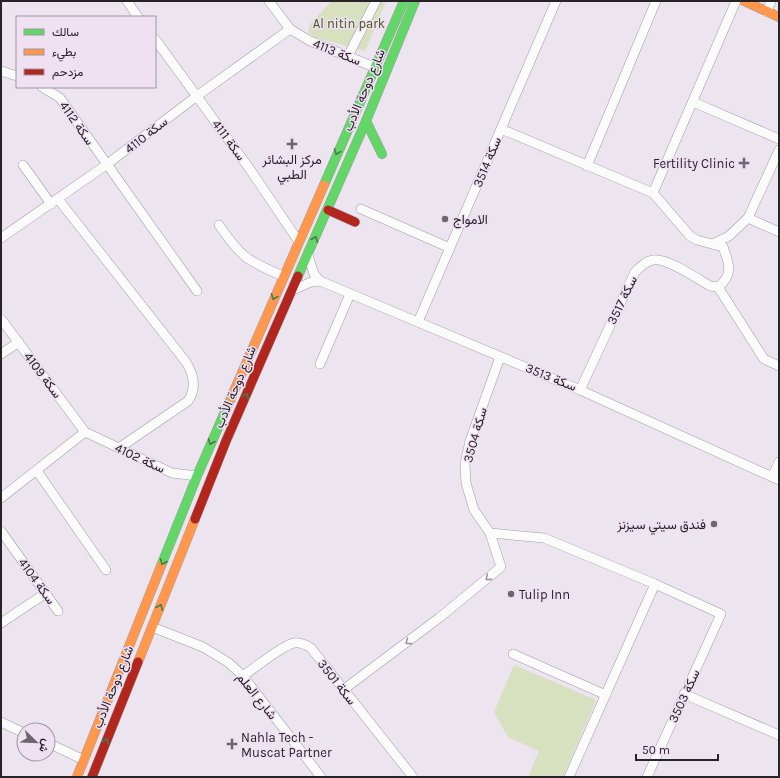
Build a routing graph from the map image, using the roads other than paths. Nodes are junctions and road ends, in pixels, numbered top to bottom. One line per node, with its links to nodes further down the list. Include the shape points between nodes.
1 (127, 1): 12 (street)
2 (269, 1): 14 (street, سكة 4113)
3 (376, 1): 16 (street)
4 (404, 1): 17 (main road, شارع دوحة الأدب)
5 (415, 1): 23 (main road, شارع دوحة الأدب)
6 (556, 1): 24 (street, سكة 3514)
7 (656, 1): 30 (street)
8 (736, 1): 22 (street)
9 (744, 1): 11 (main road)
10 (771, 1): 11 (street)
11 (767, 12): 13 (main road)
12 (137, 16)
13 (779, 17)
14 (290, 30): 16 (street, سكة 4113); 21 (street, سكة 4110)
15 (156, 40): 21 (street, سكة 4111)
16 (348, 56): 17 (street, سكة 4113)
17 (374, 67): 40 (main road, شارع دوحة الأدب, one-way to 40)
18 (1, 71): 19 (street)
19 (16, 76)
20 (44, 88): 29 (street, سكة 4112, via 60,98)
21 (197, 96): 29 (street, سكة 4110); 40 (street, سكة 4111)
22 (693, 102): 25 (street); 31 (street)
23 (366, 121): 27 (main road); 34 (main road, شارع دوحة الأدب)
24 (501, 129): 30 (street); 42 (street, سكة 3514)
25 (779, 139)
26 (779, 150): 35 (street)
27 (382, 154)
28 (23, 165): 32 (street)
29 (106, 165): 32 (street, سكة 4110); 48 (street, سكة 4112)
30 (587, 166): 31 (street)
31 (653, 193): 41 (street, via 690,236 713,244)
32 (54, 202): 39 (street, سكة 4110); 59 (street, via 186,362 194,377 194,390 188,401)
33 (360, 209): 42 (street)
34 (328, 210): 36 (main road); 43 (main road, شارع دوحة الأدب, one-way to 34)
35 (748, 218): 38 (street); 41 (street)
36 (354, 222)
37 (219, 225): 44 (street, via 242,255)
38 (779, 232)
39 (1, 238)
40 (299, 242): 44 (main road, شارع دوحة الأدب)
41 (724, 243): 46 (street, via 730,275)
42 (450, 248): 51 (street, سكة 3514)
43 (308, 255): 45 (street, via 314,274); 47 (main road, شارع دوحة الأدب)
44 (283, 276): 62 (main road, شارع دوحة الأدب, one-way to 62)
45 (320, 281): 47 (street); 49 (street, سكة 3513)
46 (718, 287): 56 (street, via 764,359); 57 (street, سكة 3517, via 710,286 663,260 643,264 630,280)
47 (293, 290): 72 (main road, شارع دوحة الأدب, one-way to 47, via 226,441)
48 (197, 291)
49 (350, 294): 51 (street, سكة 3513); 55 (street)
50 (1, 319): 52 (street, سكة 4109)
51 (418, 322): 54 (street, سكة 3513)
52 (19, 342): 53 (street); 58 (street, سكة 4109)
53 (1, 354)
54 (500, 357): 57 (street, سكة 3513); 66 (street, سكة 3504, via 470,441 465,464 466,483 474,510)
55 (320, 364)
56 (779, 366)
57 (580, 390): 63 (street, سكة 3513)
58 (85, 432): 59 (street, سكة 4102); 61 (street)
59 (119, 448): 62 (street, سكة 4102, via 172,473)
60 (779, 462): 63 (street)
61 (37, 471): 64 (street); 67 (street)
62 (197, 476): 82 (main road, شارع دوحة الأدب, one-way to 82)
63 (776, 478)
64 (1, 498)
65 (1, 531): 69 (street, سكة 4104)
66 (490, 533): 68 (street, via 544,538); 75 (street, سكة 3504, one-way to 75, via 501,567 441,617)
67 (106, 570)
68 (655, 584): 76 (street, سكة 3503, via 720,614); 77 (street)
69 (46, 594): 70 (street, سكة 4104); 71 (street)
70 (58, 611)
71 (1, 623)
72 (152, 628): 74 (street, شارع العلم, via 203,647 229,663); 84 (main road, شارع دوحة الأدب, one-way to 72)
73 (513, 654): 77 (street)
74 (243, 676): 75 (street, سكة 3501, via 288,645 300,643 311,648); 85 (street, شارع العلم)
75 (343, 690): 86 (street, سكة 3501)
76 (684, 694): 80 (street); 88 (street, سكة 3503)
77 (606, 695): 87 (street)
78 (1, 722): 79 (street)
79 (16, 729)
80 (779, 735)
81 (56, 747): 82 (street)
82 (84, 760): 83 (main road, شارع دوحة الأدب)
83 (77, 777)
84 (92, 777)
85 (321, 777)
86 (413, 777)
87 (568, 777)
88 (647, 777)

